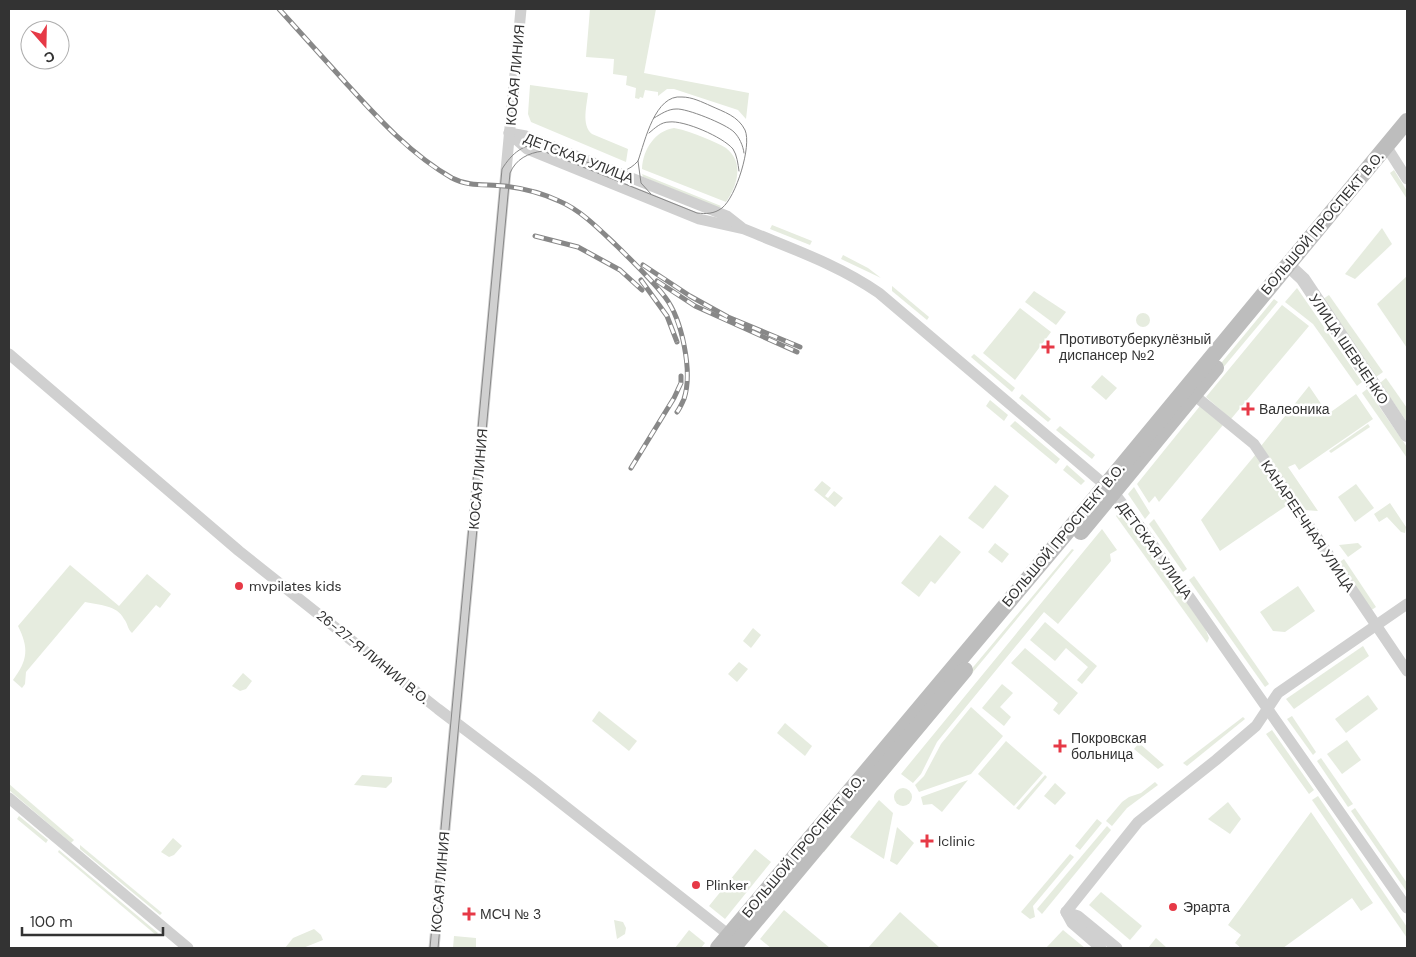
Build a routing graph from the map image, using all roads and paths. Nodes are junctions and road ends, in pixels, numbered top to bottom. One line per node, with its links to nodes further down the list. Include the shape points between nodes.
1 (521, 9): 3 (street, КОСАЯ ЛИНИЯ)
2 (1407, 121): 5 (main road, БОЛЬШОЙ ПРОСПЕКТ В.О.)
3 (509, 133): 11 (street, ДЕТСКАЯ УЛИЦА, via 527,150 699,219 725,220 858,278); 16 (street, КОСАЯ ЛИНИЯ)
4 (1407, 137): 5 (main road, БОЛЬШОЙ ПРОСПЕКТ В.О.)
5 (1389, 151): 6 (street); 7 (main road, БОЛЬШОЙ ПРОСПЕКТ В.О.)
6 (1407, 179)
7 (1292, 268): 9 (main road, БОЛЬШОЙ ПРОСПЕКТ В.О.); 10 (street, УЛИЦА ШЕВЧЕНКО); 11 (main road, БОЛЬШОЙ ПРОСПЕКТ В.О.)
8 (9, 354): 16 (street, 26-27-Я ЛИНИИ В.О., via 223,538)
9 (1194, 395): 11 (main road, БОЛЬШОЙ ПРОСПЕКТ В.О.); 13 (street, КАНАРЕЕЧНАЯ УЛИЦА, via 1254,444)
10 (1407, 435)
11 (1108, 488): 15 (street, ДЕТСКАЯ УЛИЦА, via 1141,528); 20 (main road, БОЛЬШОЙ ПРОСПЕКТ В.О.)
12 (1407, 604): 13 (street)
13 (1376, 626): 14 (street, КАНАРЕЕЧНАЯ УЛИЦА); 15 (street, via 1278,693)
14 (1407, 671)
15 (1268, 708): 18 (street, ДЕТСКАЯ УЛИЦА); 19 (street, via 1247,734 1138,822)
16 (455, 722): 20 (street, 26-27-Я ЛИНИИ В.О.); 22 (street, КОСАЯ ЛИНИЯ)
17 (9, 798): 21 (street)
18 (1407, 908)
19 (1066, 912): 24 (street, via 1072,924); 25 (street, via 1078,916)
20 (736, 943): 23 (main road, БОЛЬШОЙ ПРОСПЕКТ В.О.)
21 (188, 948)
22 (434, 948)
23 (718, 948)
24 (1101, 948)
25 (1117, 948)

